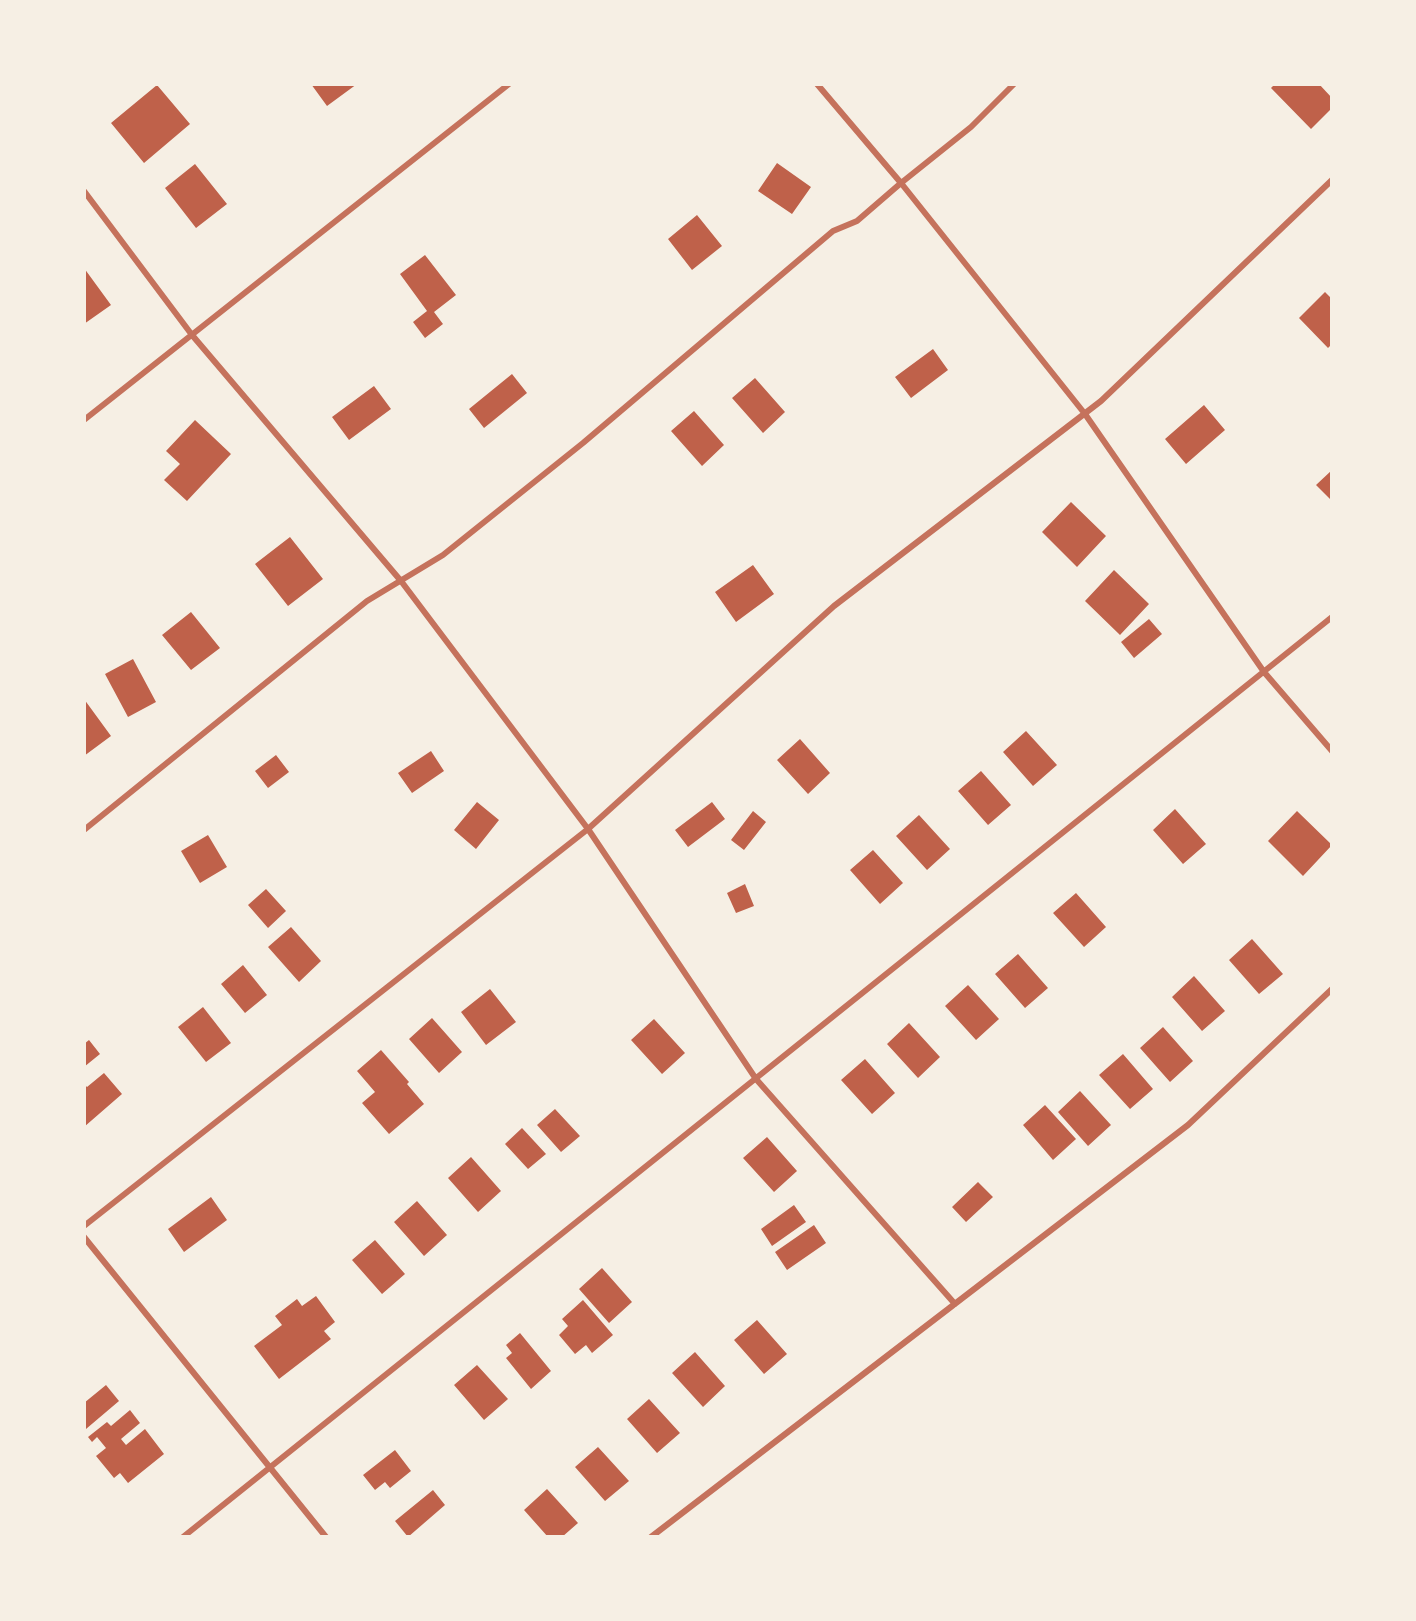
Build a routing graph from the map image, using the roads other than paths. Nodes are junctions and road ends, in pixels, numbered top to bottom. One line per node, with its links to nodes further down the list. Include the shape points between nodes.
1 (509, 84): 7 (street)
2 (817, 84): 5 (street)
3 (1014, 84): 5 (street, via 971,127)
4 (1332, 180): 8 (street)
5 (901, 183): 8 (street); 10 (street, via 857,221 833,231 462,540)
6 (84, 191): 7 (street)
7 (192, 335): 9 (street); 10 (street)
8 (1085, 414): 12 (street); 14 (street, via 834,606)
9 (84, 420)
10 (401, 580): 14 (street); 15 (street, via 367,601)
11 (1332, 617): 12 (street)
12 (1264, 672): 13 (street); 17 (street)
13 (1332, 751)
14 (588, 829): 17 (street); 18 (street)
15 (84, 830)
16 (1332, 989): 20 (street, via 1188,1125)
17 (756, 1079): 20 (street); 21 (street)
18 (84, 1226)
19 (84, 1237): 21 (street)
20 (955, 1304): 24 (street)
21 (270, 1467): 22 (street); 23 (street)
22 (183, 1537)
23 (326, 1537)
24 (651, 1537)

